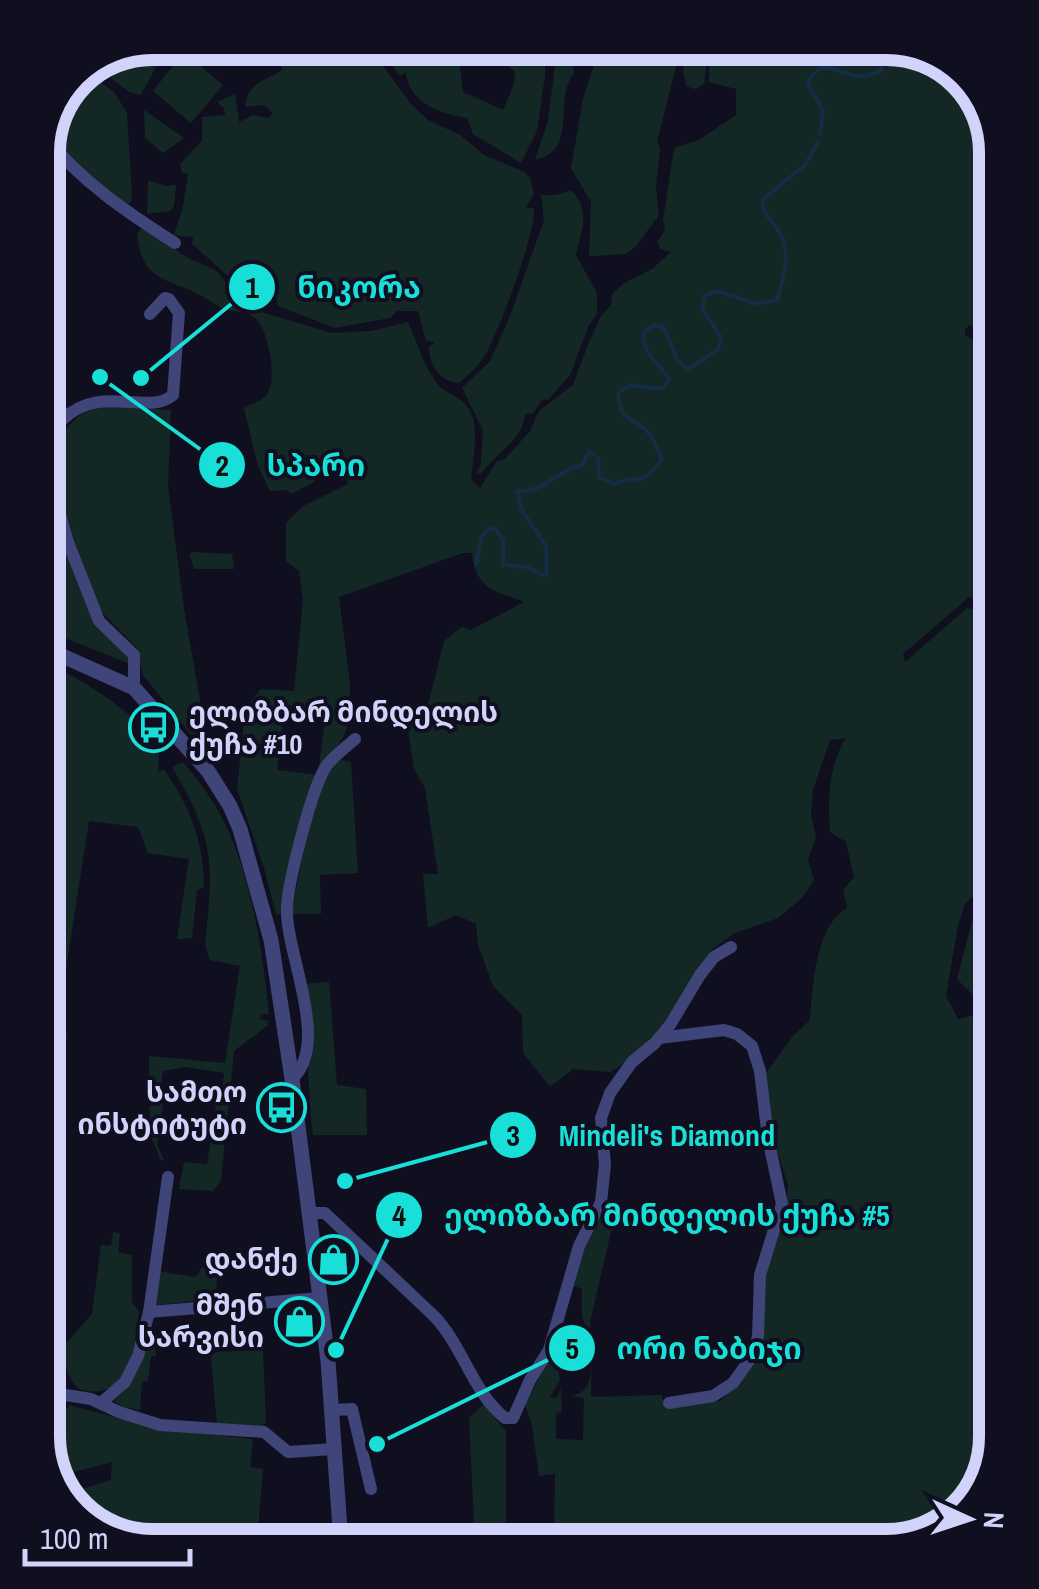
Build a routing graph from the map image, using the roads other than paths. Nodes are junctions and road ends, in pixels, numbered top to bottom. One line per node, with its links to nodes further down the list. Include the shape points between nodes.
1 (60, 156): 2 (street)
2 (175, 243)
3 (150, 314): 4 (street, via 165,298 179,313 172,395 163,402 100,399)
4 (60, 422)
5 (60, 513): 7 (street, via 98,620 134,655)
6 (60, 655): 7 (street)
7 (134, 688): 11 (street, via 208,770 240,828 271,940)
8 (355, 739): 11 (street, via 326,766 311,800 287,908 306,1014 304,1060)
9 (731, 947): 10 (street, via 714,957)
10 (659, 1038): 13 (street, via 632,1062 604,1108 601,1202 579,1246 548,1350 513,1418 491,1406 442,1324 326,1213); 18 (street, via 724,1030 752,1046 782,1204 760,1275 753,1354 733,1383 713,1396)
11 (292, 1078): 13 (street)
12 (168, 1176): 15 (street)
13 (310, 1213): 14 (street)
14 (320, 1298): 15 (street); 19 (street)
15 (149, 1312): 17 (street, via 132,1370)
16 (60, 1394): 17 (street)
17 (101, 1402): 20 (street, via 160,1425 264,1432 288,1452)
18 (669, 1403)
19 (333, 1410): 20 (street); 21 (street, via 352,1409)
20 (334, 1449): 22 (street)
21 (371, 1489)
22 (341, 1529)

